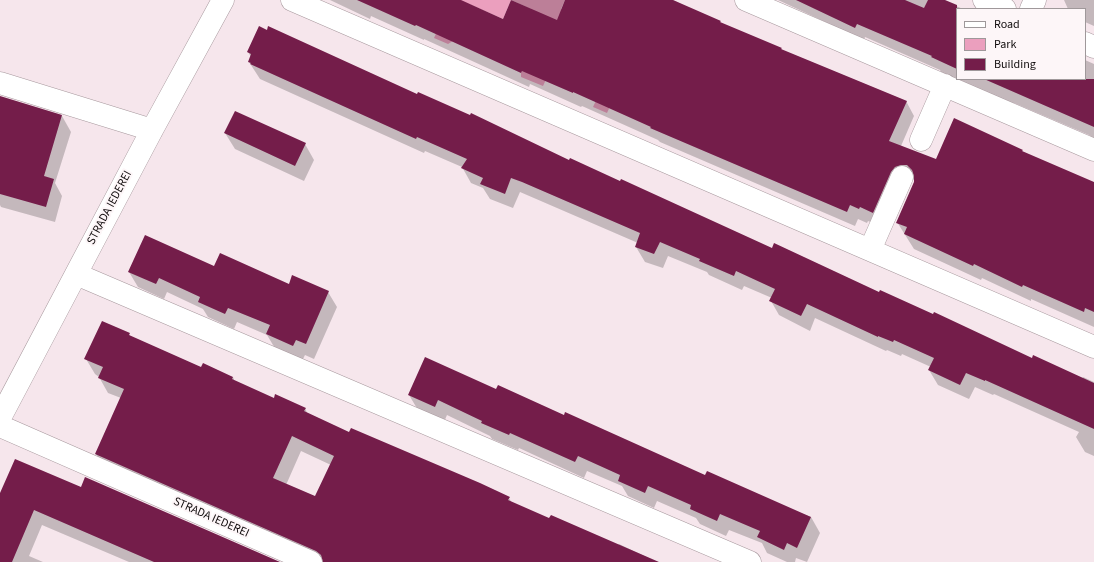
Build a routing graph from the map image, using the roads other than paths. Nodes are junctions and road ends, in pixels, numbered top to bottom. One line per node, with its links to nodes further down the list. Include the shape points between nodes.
1 (223, 0): 8 (street, STRADA IEDEREI)
2 (292, 0): 12 (street)
3 (746, 0): 7 (street)
4 (984, 0): 5 (street)
5 (1003, 8)
6 (0, 83): 8 (street)
7 (946, 85): 9 (street); 10 (street)
8 (152, 130): 13 (street, STRADA IEDEREI)
9 (921, 140)
10 (1094, 150)
11 (902, 177): 12 (street)
12 (870, 250): 14 (street)
13 (76, 274): 15 (street, STRADA IEDEREI); 18 (street)
14 (1094, 347)
15 (0, 418)
16 (0, 426): 17 (street, STRADA IEDEREI)
17 (311, 562)
18 (750, 562)

